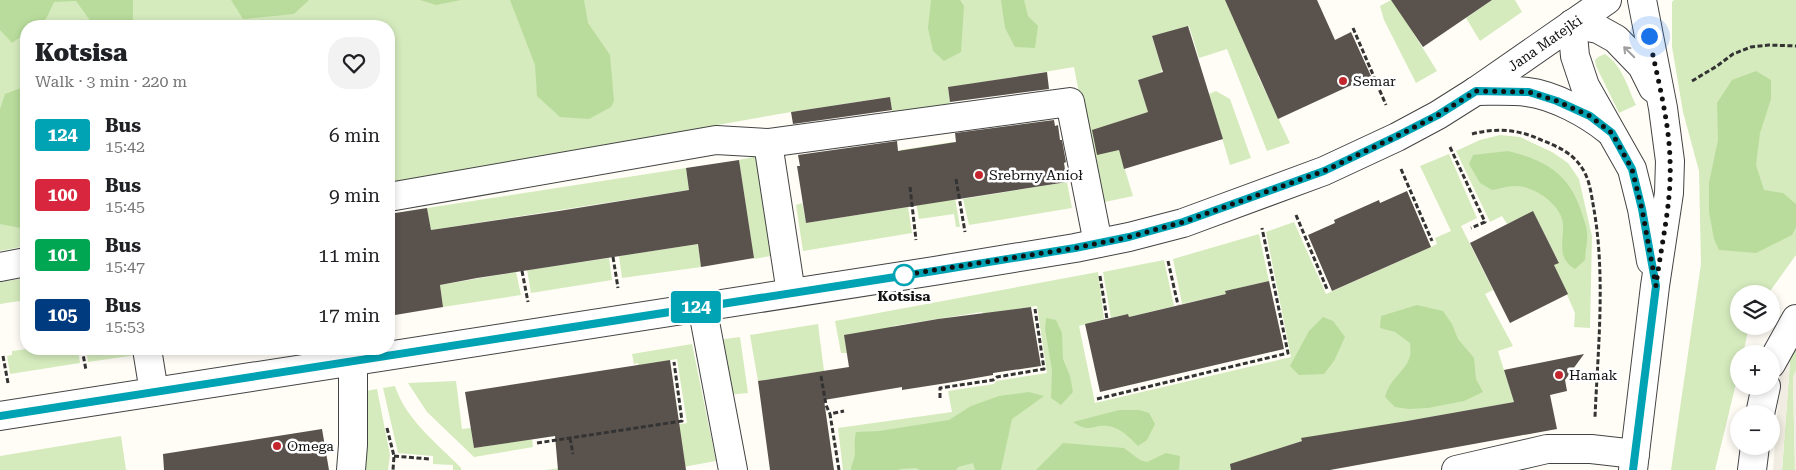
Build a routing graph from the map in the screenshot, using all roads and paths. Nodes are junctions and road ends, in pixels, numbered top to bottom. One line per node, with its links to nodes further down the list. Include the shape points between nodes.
1 (1607, 0): 3 (street, Jana Matejki)
2 (1642, 0): 8 (street)
3 (1572, 24): 7 (street, Jana Matejki); 8 (street, one-way to 3, via 1642,66 1616,39 1598,29); 10 (street, via 1575,56 1585,86)
4 (1354, 28): 9 (path)
5 (1796, 46): 6 (path, via 1752,47 1733,54)
6 (1689, 83)
7 (1476, 91): 10 (street, via 1529,92 1590,116); 25 (street, Jana Matejki, via 1438,115 1324,171 1183,222 1129,237)
8 (1663, 108): 30 (street, via 1670,161 1669,193)
9 (1388, 110)
10 (1612, 133): 30 (street, via 1632,169)
11 (1467, 135): 59 (path, via 1487,130 1529,134 1572,155 1590,186 1600,266 1595,422)
12 (1455, 141): 20 (path, via 1448,144 1485,222)
13 (768, 143): 17 (street, via 716,140); 25 (street, via 1070,102); 33 (street)
14 (1400, 167): 23 (path)
15 (956, 179): 21 (path)
16 (910, 187): 22 (path)
17 (395, 196)
18 (1293, 208): 32 (path)
19 (1260, 220): 53 (path, via 1288,353)
20 (1470, 228)
21 (965, 232)
22 (916, 241)
23 (1432, 241)
24 (1166, 253): 35 (path)
25 (1099, 255): 33 (street, Jana Matejki, via 1075,248); 38 (path)
26 (613, 257): 31 (path)
27 (20, 263): 28 (street)
28 (0, 266)
29 (522, 271): 34 (path)
30 (1656, 286): 64 (street)
31 (618, 288)
32 (1327, 289)
33 (791, 293): 36 (street, Jana Matejki)
34 (528, 302)
35 (1178, 305)
36 (702, 306): 40 (street, Jana Matejki); 66 (street)
37 (1035, 309): 52 (path, via 1044,369 940,388)
38 (1107, 319)
39 (1796, 319): 41 (street)
40 (395, 348)
41 (1780, 348)
42 (83, 355): 48 (path)
43 (148, 355): 51 (street)
44 (348, 355): 51 (street, Jana Matejki)
45 (353, 355): 65 (street)
46 (4, 356): 50 (path)
47 (674, 362): 57 (path, via 682,421)
48 (86, 372)
49 (821, 376): 55 (path)
50 (9, 385)
51 (154, 392): 56 (street, Jana Matejki)
52 (940, 398)
53 (1097, 399)
54 (844, 412): 55 (path)
55 (830, 414): 67 (path)
56 (0, 416)
57 (570, 438): 58 (path); 60 (path)
58 (537, 443)
59 (1591, 449): 64 (street); 68 (street, via 1547,449)
60 (573, 454)
61 (1754, 455): 69 (street)
62 (394, 456): 63 (path)
63 (429, 459)
64 (1634, 462)
65 (351, 470)
66 (733, 470)
67 (839, 470)
68 (1456, 470)
69 (1752, 470)

